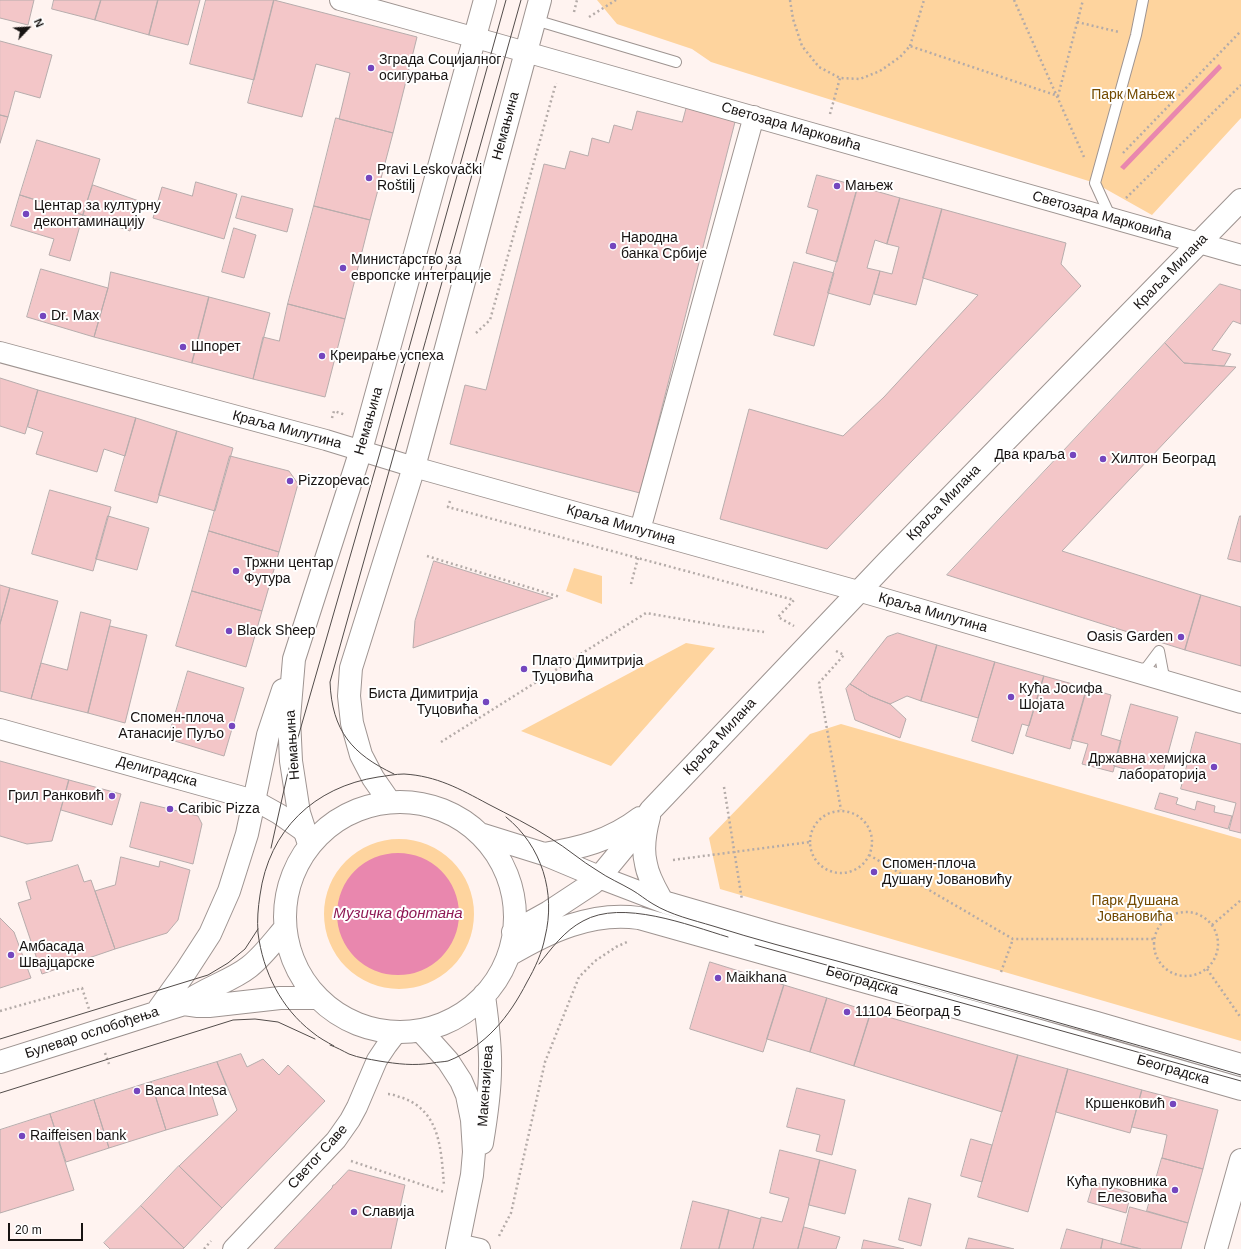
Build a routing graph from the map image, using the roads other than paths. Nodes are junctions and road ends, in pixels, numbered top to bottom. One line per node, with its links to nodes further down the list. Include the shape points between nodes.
1 (340, 0): 5 (street, Светозара Марковића)
2 (485, 0): 5 (main road, Немањина)
3 (1143, 0): 10 (lane, via 1136,35 1095,183)
4 (537, 10): 6 (main road, Немањина); 7 (lane, via 568,30)
5 (475, 37): 6 (street, Светозара Марковића); 14 (main road, Немањина)
6 (526, 52): 8 (street, Светозара Марковића); 15 (main road, Немањина)
7 (676, 62)
8 (754, 116): 10 (street, Светозара Марковића); 16 (street)
9 (1241, 200): 11 (main road, Краља Милана)
10 (1111, 218): 11 (street, Светозара Марковића)
11 (1199, 244): 12 (street, Светозара Марковића); 17 (main road, Краља Милана)
12 (1241, 255)
13 (0, 352): 14 (street, Краља Милутина)
14 (360, 450): 15 (street, Краља Милутина); 18 (main road, Немањина)
15 (414, 467): 16 (street, Краља Милутина); 24 (main road, Немањина, via 351,668 349,696 352,723 361,755)
16 (640, 530): 17 (street, Краља Милутина)
17 (858, 591): 19 (street, Краља Милутина); 25 (main road, Краља Милана)
18 (294, 659): 23 (main road, via 268,735); 27 (main road, Немањина, via 289,718 291,761 299,813)
19 (1135, 672): 20 (street, Краља Милутина); 20 (lane, via 1147,667 1160,646 1163,672)
20 (1169, 682): 21 (street, Краља Милутина)
21 (1241, 703)
22 (0, 729): 23 (street, Делиградска)
23 (254, 800): 27 (street, Делиградска, via 279,814); 37 (main road, via 247,834 229,891 210,934)
24 (389, 801): 26 (main road, via 414,802 438,808 460,818); 27 (main road, via 353,810)
25 (650, 810): 28 (main road, Краља Милана, via 628,827 599,841); 29 (main road, Краља Милана, via 630,840); 30 (main road, via 644,846 646,864)
26 (480, 834): 28 (main road, Краља Милана); 32 (main road, via 494,851 510,882 514,905)
27 (308, 839): 31 (main road, via 287,890)
28 (544, 854): 29 (main road, Београдска)
29 (599, 877): 30 (main road, Београдска); 32 (main road, Краља Милана, via 584,890)
30 (662, 901): 41 (main road, Београдска)
31 (285, 928): 35 (main road, via 293,961); 36 (main road, Булевар ослобођења, via 249,967 194,996)
32 (514, 932): 33 (main road)
33 (509, 955): 34 (main road, via 494,983); 42 (main road, Београдска, via 540,938 582,921 611,916 639,918)
34 (484, 995): 38 (main road, via 473,1006 451,1020); 44 (main road, Макензијева, via 490,1070 481,1148)
35 (318, 998): 36 (main road, Булевар ослобођења, via 280,998 209,1006); 39 (main road, via 335,1012 354,1022 375,1029)
36 (184, 1004): 37 (main road, Булевар ослобођења)
37 (156, 1013): 40 (main road, Булевар ослобођења)
38 (421, 1031): 39 (main road); 44 (main road, Макензијева, via 448,1061 467,1095 472,1120)
39 (397, 1032): 46 (street, Светог Саве, via 377,1060 358,1107 336,1140)
40 (0, 1062)
41 (1241, 1065)
42 (1241, 1090)
43 (1241, 1160): 48 (main road)
44 (472, 1175): 45 (main road, Макензијева)
45 (458, 1247): 47 (street)
46 (233, 1249)
47 (480, 1249)
48 (1216, 1249)

